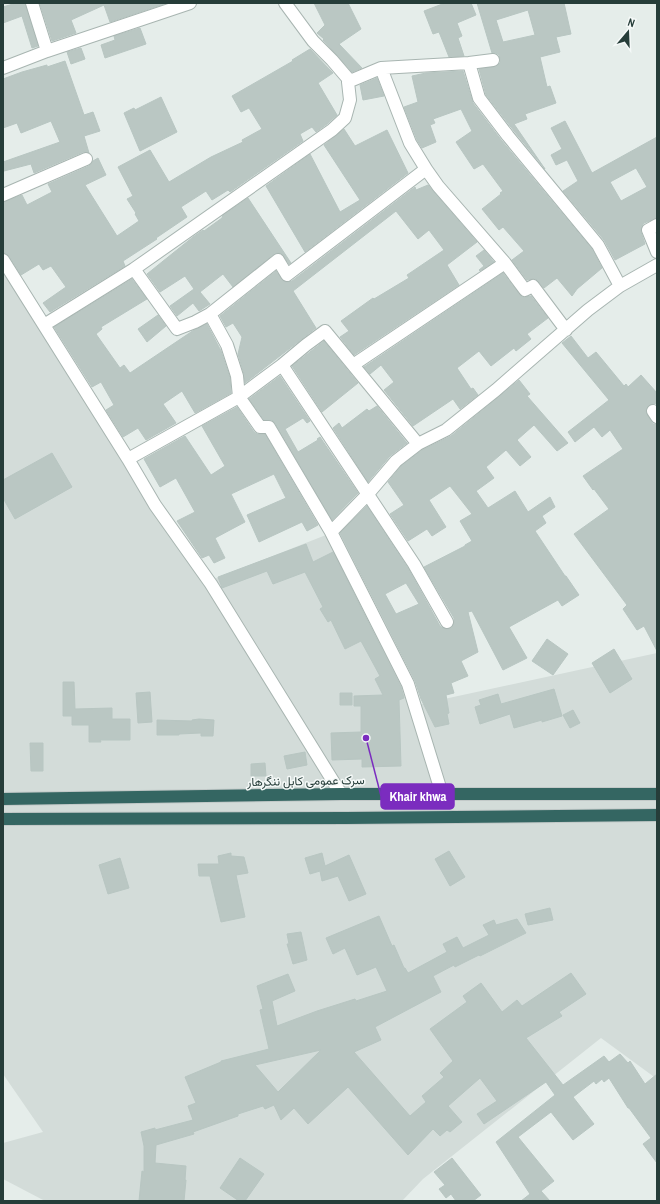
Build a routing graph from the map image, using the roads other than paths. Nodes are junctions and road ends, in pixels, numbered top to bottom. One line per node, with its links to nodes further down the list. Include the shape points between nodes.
1 (32, 3): 4 (street)
2 (190, 3): 4 (street)
3 (285, 3): 9 (street, via 312,41)
4 (47, 51): 7 (street)
5 (493, 60): 6 (street)
6 (469, 63): 8 (street); 19 (street, via 480,98 598,245)
7 (3, 68)
8 (381, 68): 9 (street); 11 (street, via 410,143)
9 (350, 81): 18 (street, via 350,100 345,118 332,130)
10 (86, 159): 12 (street)
11 (426, 169): 16 (street); 20 (street, via 287,275 278,260)
12 (3, 194)
13 (657, 225): 14 (street, via 648,230)
14 (657, 252)
15 (3, 260): 21 (street)
16 (506, 263): 22 (street, via 526,290 533,286); 24 (street)
17 (657, 264): 19 (street)
18 (134, 269): 20 (street, via 177,329); 21 (street)
19 (620, 286): 22 (street)
20 (210, 314): 25 (street, via 227,345 237,376)
21 (44, 325): 27 (street)
22 (566, 330): 26 (street, via 446,430)
23 (282, 365): 24 (street, via 326,331); 25 (street); 28 (street)
24 (353, 366): 26 (street)
25 (239, 397): 27 (street); 29 (street, via 260,427 269,427)
26 (418, 444): 28 (street, via 396,461)
27 (128, 459): 31 (street, via 155,505 211,584)
28 (367, 495): 29 (street); 30 (street, via 414,564)
29 (331, 532): 32 (street, via 408,684)
30 (448, 622)
31 (342, 794): 32 (highway, سرک عمومی کابل ننگرهار); 34 (highway, سرک عمومی کابل ننگرهار)
32 (442, 794): 33 (highway, سرک عمومی کابل ننگرهار)
33 (657, 794)
34 (3, 799)
35 (657, 816): 36 (highway)
36 (3, 819)

